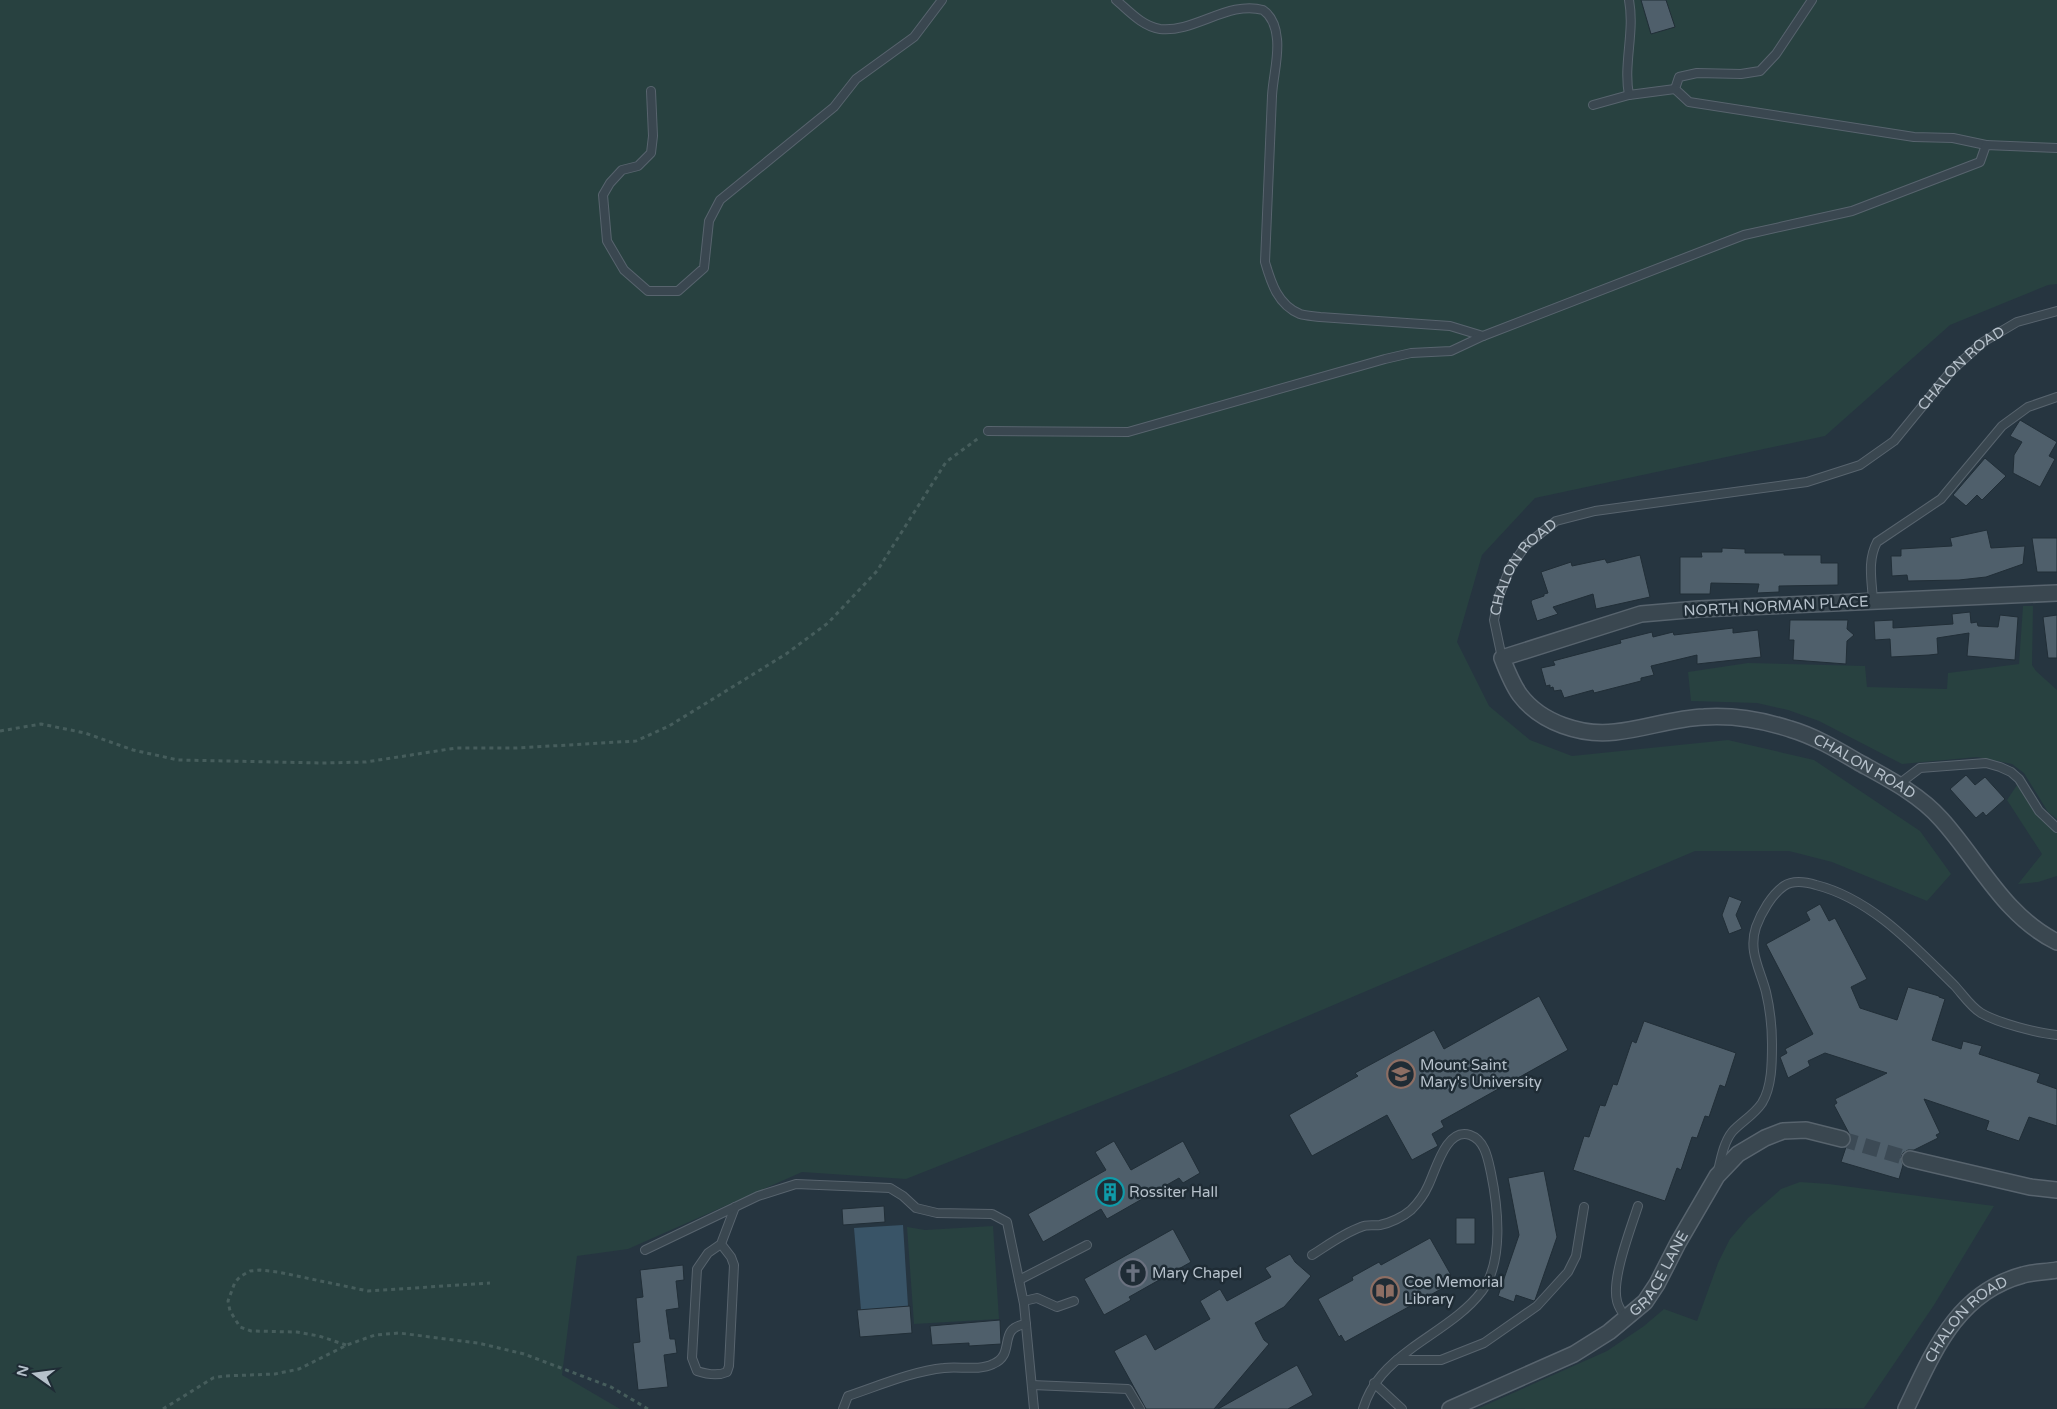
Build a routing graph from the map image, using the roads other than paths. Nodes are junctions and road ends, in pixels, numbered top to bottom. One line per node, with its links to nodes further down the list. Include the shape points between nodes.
1 (942, 0): 6 (lane, via 914,37 856,79 834,108 720,200 709,220 704,268 678,291 648,291 624,270 607,241 603,195 622,170 638,166 651,153)
2 (1116, 0): 12 (lane, via 1141,22 1160,28 1180,27 1226,4 1249,4 1263,10 1274,23 1278,41 1272,87 1264,262 1272,285 1284,304 1300,314 1450,326)
3 (1630, 0): 7 (lane, via 1632,15 1626,79)
4 (1812, 0): 5 (lane, via 1776,54 1760,70 1679,77)
5 (1676, 89): 7 (lane); 9 (lane, via 1688,102)
6 (651, 91)
7 (1629, 96): 8 (lane)
8 (1593, 105)
9 (1986, 145): 10 (lane); 12 (lane, via 1980,162 1852,211 1744,235)
10 (2057, 148)
11 (2057, 310): 17 (lane, CHALON ROAD, via 2017,322 1983,342 1952,370 1894,440 1860,465 1807,482 1594,511 1556,521 1526,545 1510,568 1494,620)
12 (1483, 336): 14 (lane, via 1451,351 1412,353 1385,359 1128,432)
13 (2057, 397): 16 (lane, via 2028,407 2002,426 1941,499 1877,542 1870,560)
14 (988, 431)
15 (2057, 592): 16 (street, NORTH NORMAN PLACE)
16 (1873, 601): 17 (street, NORTH NORMAN PLACE, via 1641,614)
17 (1502, 658): 18 (street, CHALON ROAD, via 1521,696 1542,715 1566,727 1614,732 1703,717 1764,722 1792,729 1831,746)
18 (1898, 784): 19 (lane, via 1920,768 1986,764 2000,767 2018,779 2039,811); 20 (street, CHALON ROAD, via 1942,820 1996,892 2019,915)
19 (2057, 828)
20 (2057, 942)
21 (2057, 1035): 24 (lane, via 1995,1020 1979,1012 1886,922 1857,902 1826,887 1803,882 1784,886 1771,899 1752,939 1772,1023 1770,1079 1762,1102 1732,1133 1722,1152)
22 (1842, 1138): 24 (street, GRACE LANE, via 1806,1130 1783,1131 1738,1154)
23 (1910, 1159): 25 (street, via 2030,1187)
24 (1717, 1176): 37 (street, GRACE LANE, via 1657,1284 1645,1302)
25 (2057, 1190)
26 (1638, 1206): 37 (lane, via 1617,1283 1617,1301)
27 (735, 1207): 29 (lane); 31 (lane); 34 (lane, via 796,1184 890,1188 916,1208 992,1214 1007,1222)
28 (1584, 1207): 39 (lane, via 1576,1256 1568,1272 1538,1306 1484,1343 1441,1360)
29 (721, 1244): 29 (lane, via 697,1269 692,1358 697,1372 706,1374 722,1374 729,1366 734,1265)
30 (1087, 1245): 34 (lane)
31 (645, 1250)
32 (1312, 1255): 39 (lane, via 1352,1230 1388,1222 1410,1211 1421,1199 1444,1150 1458,1135 1474,1136 1482,1143 1493,1184 1497,1245 1493,1267 1483,1290 1466,1308)
33 (2057, 1270): 48 (street, CHALON ROAD, via 2023,1275 1990,1288 1960,1312 1937,1344)
34 (1019, 1280): 35 (lane)
35 (1024, 1301): 36 (lane, via 1037,1298 1057,1307); 38 (lane)
36 (1074, 1301)
37 (1626, 1319): 47 (street, GRACE LANE, via 1574,1354)
38 (1026, 1324): 41 (lane); 42 (lane, via 1013,1327 1006,1350 996,1363 986,1367 926,1371 848,1396)
39 (1397, 1360): 40 (lane)
40 (1374, 1383): 45 (lane); 46 (lane)
41 (1032, 1385): 43 (lane); 44 (lane, via 1128,1389)
42 (843, 1409)
43 (1034, 1409)
44 (1140, 1409)
45 (1362, 1409)
46 (1402, 1409)
47 (1450, 1409)
48 (1906, 1409)

